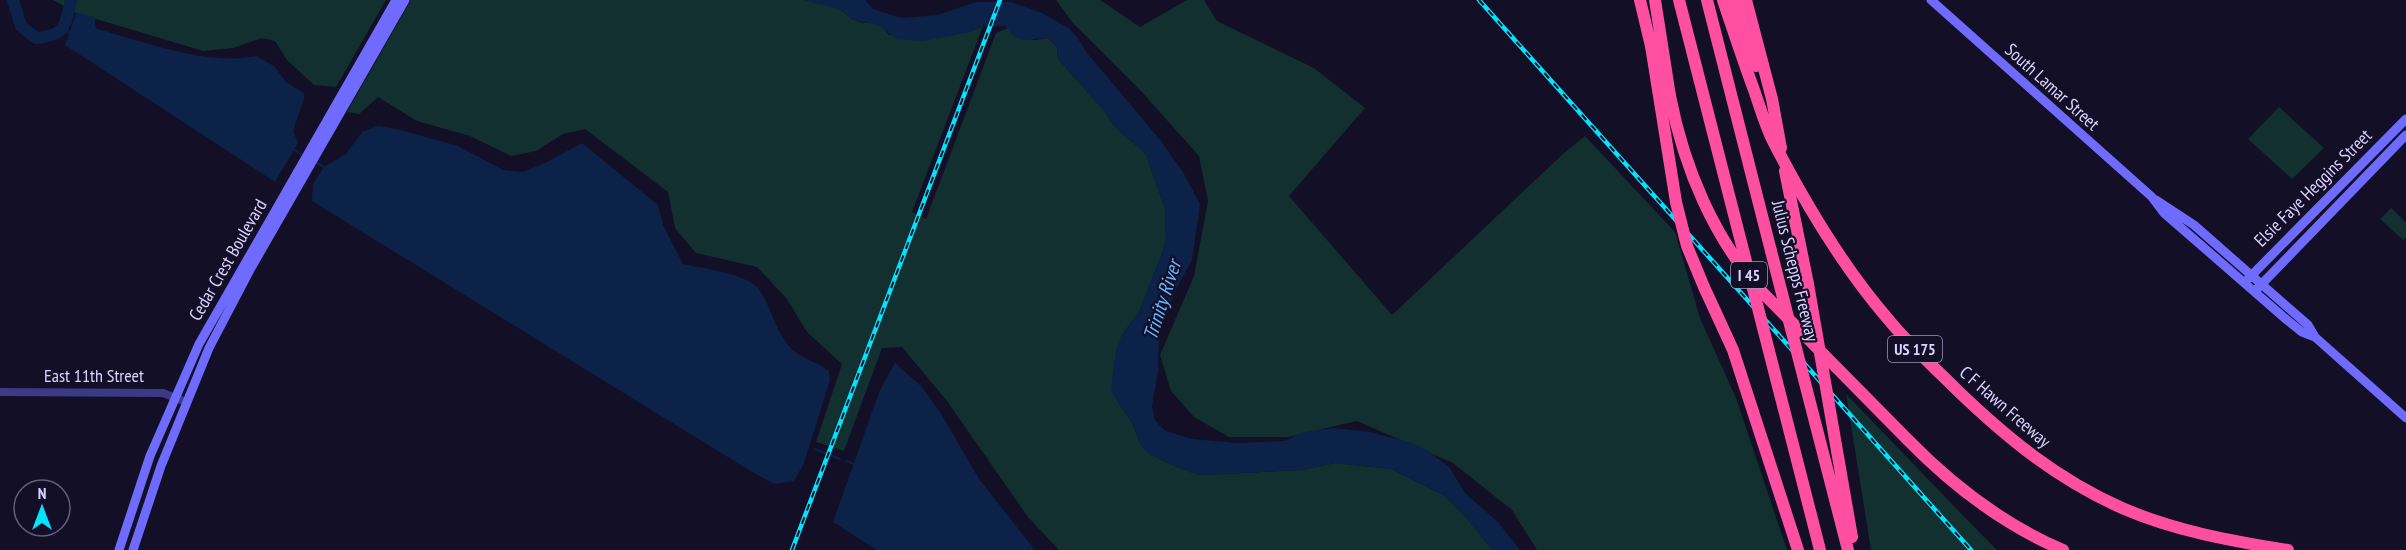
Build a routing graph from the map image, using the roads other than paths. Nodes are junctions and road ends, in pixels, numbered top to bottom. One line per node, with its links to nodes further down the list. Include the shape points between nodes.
1 (396, 0): 17 (main road, Cedar Crest Boulevard)
2 (405, 0): 17 (main road, Cedar Crest Boulevard)
3 (1642, 0): 29 (highway, bridge, via 1687,246 1733,350)
4 (1655, 0): 33 (highway, bridge, via 1671,103 1687,159 1707,208 1742,267 1940,472 2002,517)
5 (1679, 0): 30 (highway, I 45, bridge)
6 (1707, 0): 31 (highway, Julius Schepps Freeway / I 45, bridge)
7 (1723, 0): 34 (highway, C F Hawn Freeway / US 175, via 1769,133 1845,264 1895,328 2000,431 2092,493 2150,519 2198,534)
8 (1735, 0): 13 (highway)
9 (1931, 0): 14 (main road, South Lamar Street)
10 (1748, 5): 13 (highway)
11 (2406, 119): 15 (main road, Elsie Faye Heggins Street)
12 (2406, 135): 16 (main road, Elsie Faye Heggins Street)
13 (1780, 142): 32 (highway, bridge)
14 (2152, 197): 18 (main road, South Lamar Street, via 2177,212); 19 (main road, South Lamar Street, via 2164,213)
15 (2320, 203): 16 (main road); 18 (main road, Elsie Faye Heggins Street)
16 (2330, 213): 20 (main road, Elsie Faye Heggins Street)
17 (248, 266): 24 (main road, Cedar Crest Boulevard, via 199,344); 25 (main road, Cedar Crest Boulevard)
18 (2252, 274): 19 (main road, Elsie Faye Heggins Street); 20 (main road, South Lamar Street)
19 (2245, 282): 21 (main road, South Lamar Street)
20 (2262, 283): 21 (main road, Elsie Faye Heggins Street); 22 (main road, South Lamar Street, via 2308,325)
21 (2255, 291): 22 (main road, South Lamar Street, via 2295,326)
22 (2315, 337): 26 (main road, South Lamar Street)
23 (0, 392): 24 (street, East 11th Street, via 140,392)
24 (174, 397): 25 (street, East 11th Street); 27 (main road, Cedar Crest Boulevard)
25 (186, 402): 28 (main road, Cedar Crest Boulevard, via 160,466)
26 (2406, 418)
27 (119, 550)
28 (134, 550)
29 (1798, 550)
30 (1820, 550)
31 (1848, 550)
32 (1854, 550)
33 (2063, 550)
34 (2288, 550)

